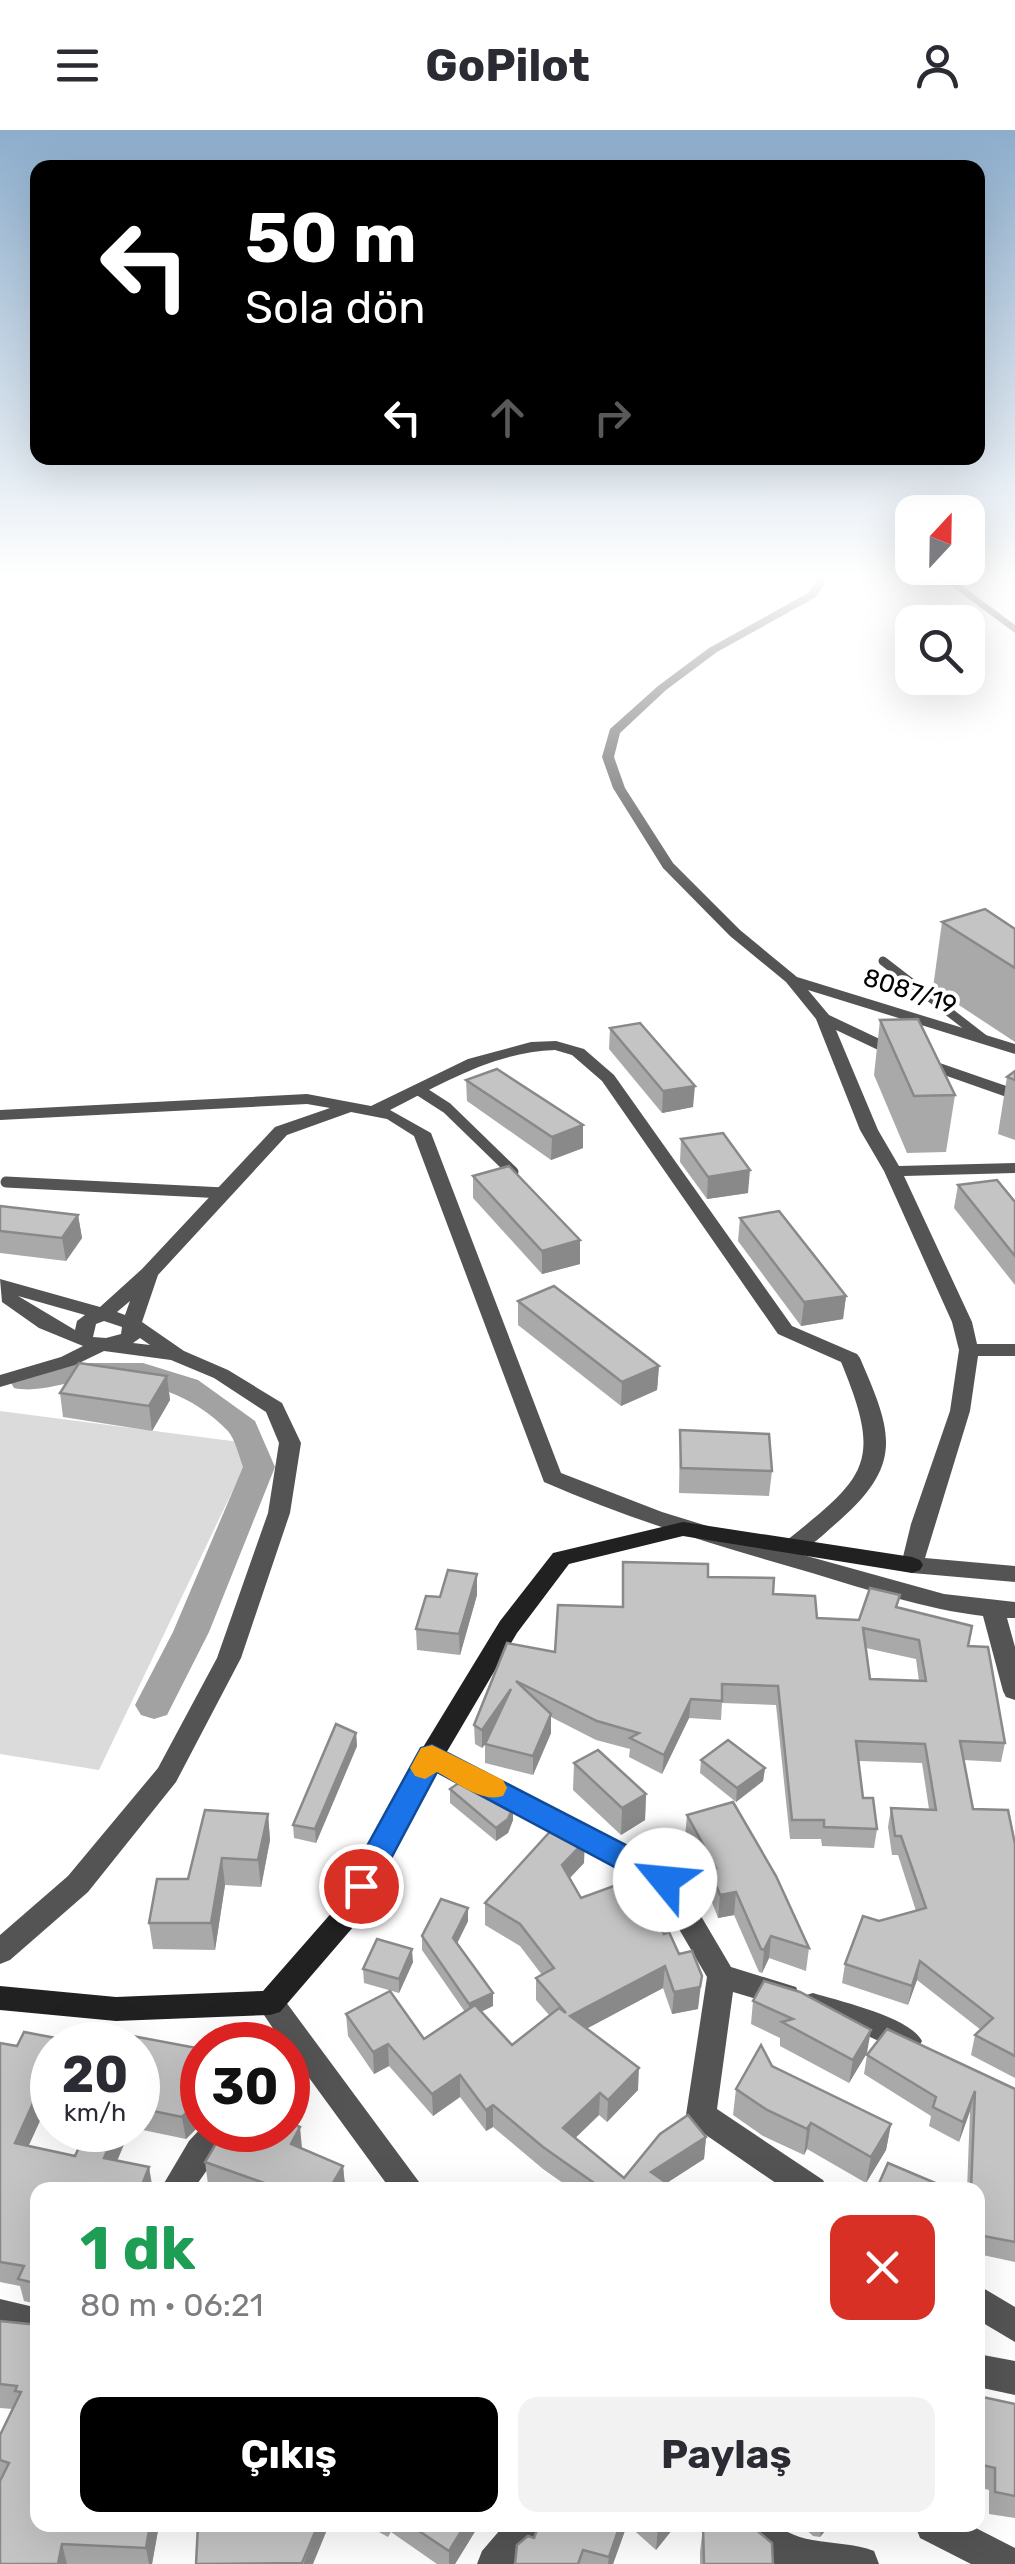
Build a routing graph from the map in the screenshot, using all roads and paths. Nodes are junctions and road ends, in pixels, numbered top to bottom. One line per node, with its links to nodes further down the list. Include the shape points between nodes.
1 (664, 687): 3 (street, via 614,732 608,757 619,788 668,865)
2 (883, 961): 5 (lane)
3 (790, 980): 4 (street); 5 (street, 8087/19)
4 (823, 1018): 8 (street, via 899,1054); 16 (street)
5 (985, 1040): 6 (street, 8087/19)
6 (1015, 1049)
7 (418, 1090): 11 (street); 15 (lane, via 447,1108); 31 (street, via 491,1055 558,1046 578,1052 608,1078 785,1330 850,1358 874,1410 872,1470 860,1494)
8 (1015, 1095)
9 (282, 1100): 10 (street); 12 (street); 13 (street)
10 (352, 1108): 11 (street); 13 (street)
11 (372, 1112): 30 (street, via 422,1133 552,1477)
12 (0, 1116)
13 (282, 1131): 18 (street)
14 (1015, 1168): 16 (street)
15 (513, 1172)
16 (893, 1172): 24 (street)
17 (6, 1182): 18 (lane)
18 (224, 1192): 19 (street)
19 (150, 1272): 21 (street); 22 (street)
20 (0, 1288): 21 (street); 23 (street, via 17,1307)
21 (104, 1314): 22 (street); 23 (street, via 88,1321)
22 (132, 1324): 23 (street, via 130,1338); 26 (street)
23 (91, 1342): 26 (street); 27 (street)
24 (969, 1350): 25 (street); 32 (street, via 960,1411)
25 (1015, 1350)
26 (177, 1355): 37 (street, via 275,1408 290,1442 279,1513 228,1658 166,1775 78,1884)
27 (68, 1361): 28 (street); 29 (street)
28 (0, 1365)
29 (0, 1381)
30 (683, 1529): 31 (street); 34 (street, via 935,1601); 36 (street, via 561,1558 508,1627)
31 (794, 1546): 32 (street)
32 (912, 1565): 33 (street)
33 (1015, 1574)
34 (1004, 1610): 35 (street)
35 (1015, 1691)
36 (432, 1756): 38 (street, via 665,1880); 40 (street, via 344,1918)
37 (0, 1952)
38 (721, 1976): 42 (street, via 866,2021); 47 (street, via 701,2115)
39 (0, 1998): 40 (street, via 116,2010)
40 (270, 2003): 41 (street)
41 (280, 2022)
42 (932, 2054)
43 (310, 2067): 46 (street)
44 (199, 2152): 45 (street)
45 (181, 2182)
46 (403, 2182)
47 (800, 2182)
48 (985, 2306): 51 (street)
49 (0, 2315): 50 (street)
50 (30, 2322)
51 (1015, 2326)
52 (985, 2372): 53 (street)
53 (1015, 2378)
54 (518, 2532): 57 (street)
55 (760, 2532): 58 (street, via 782,2552)
56 (946, 2532): 59 (street)
57 (495, 2564)
58 (861, 2564)
59 (1008, 2564)

